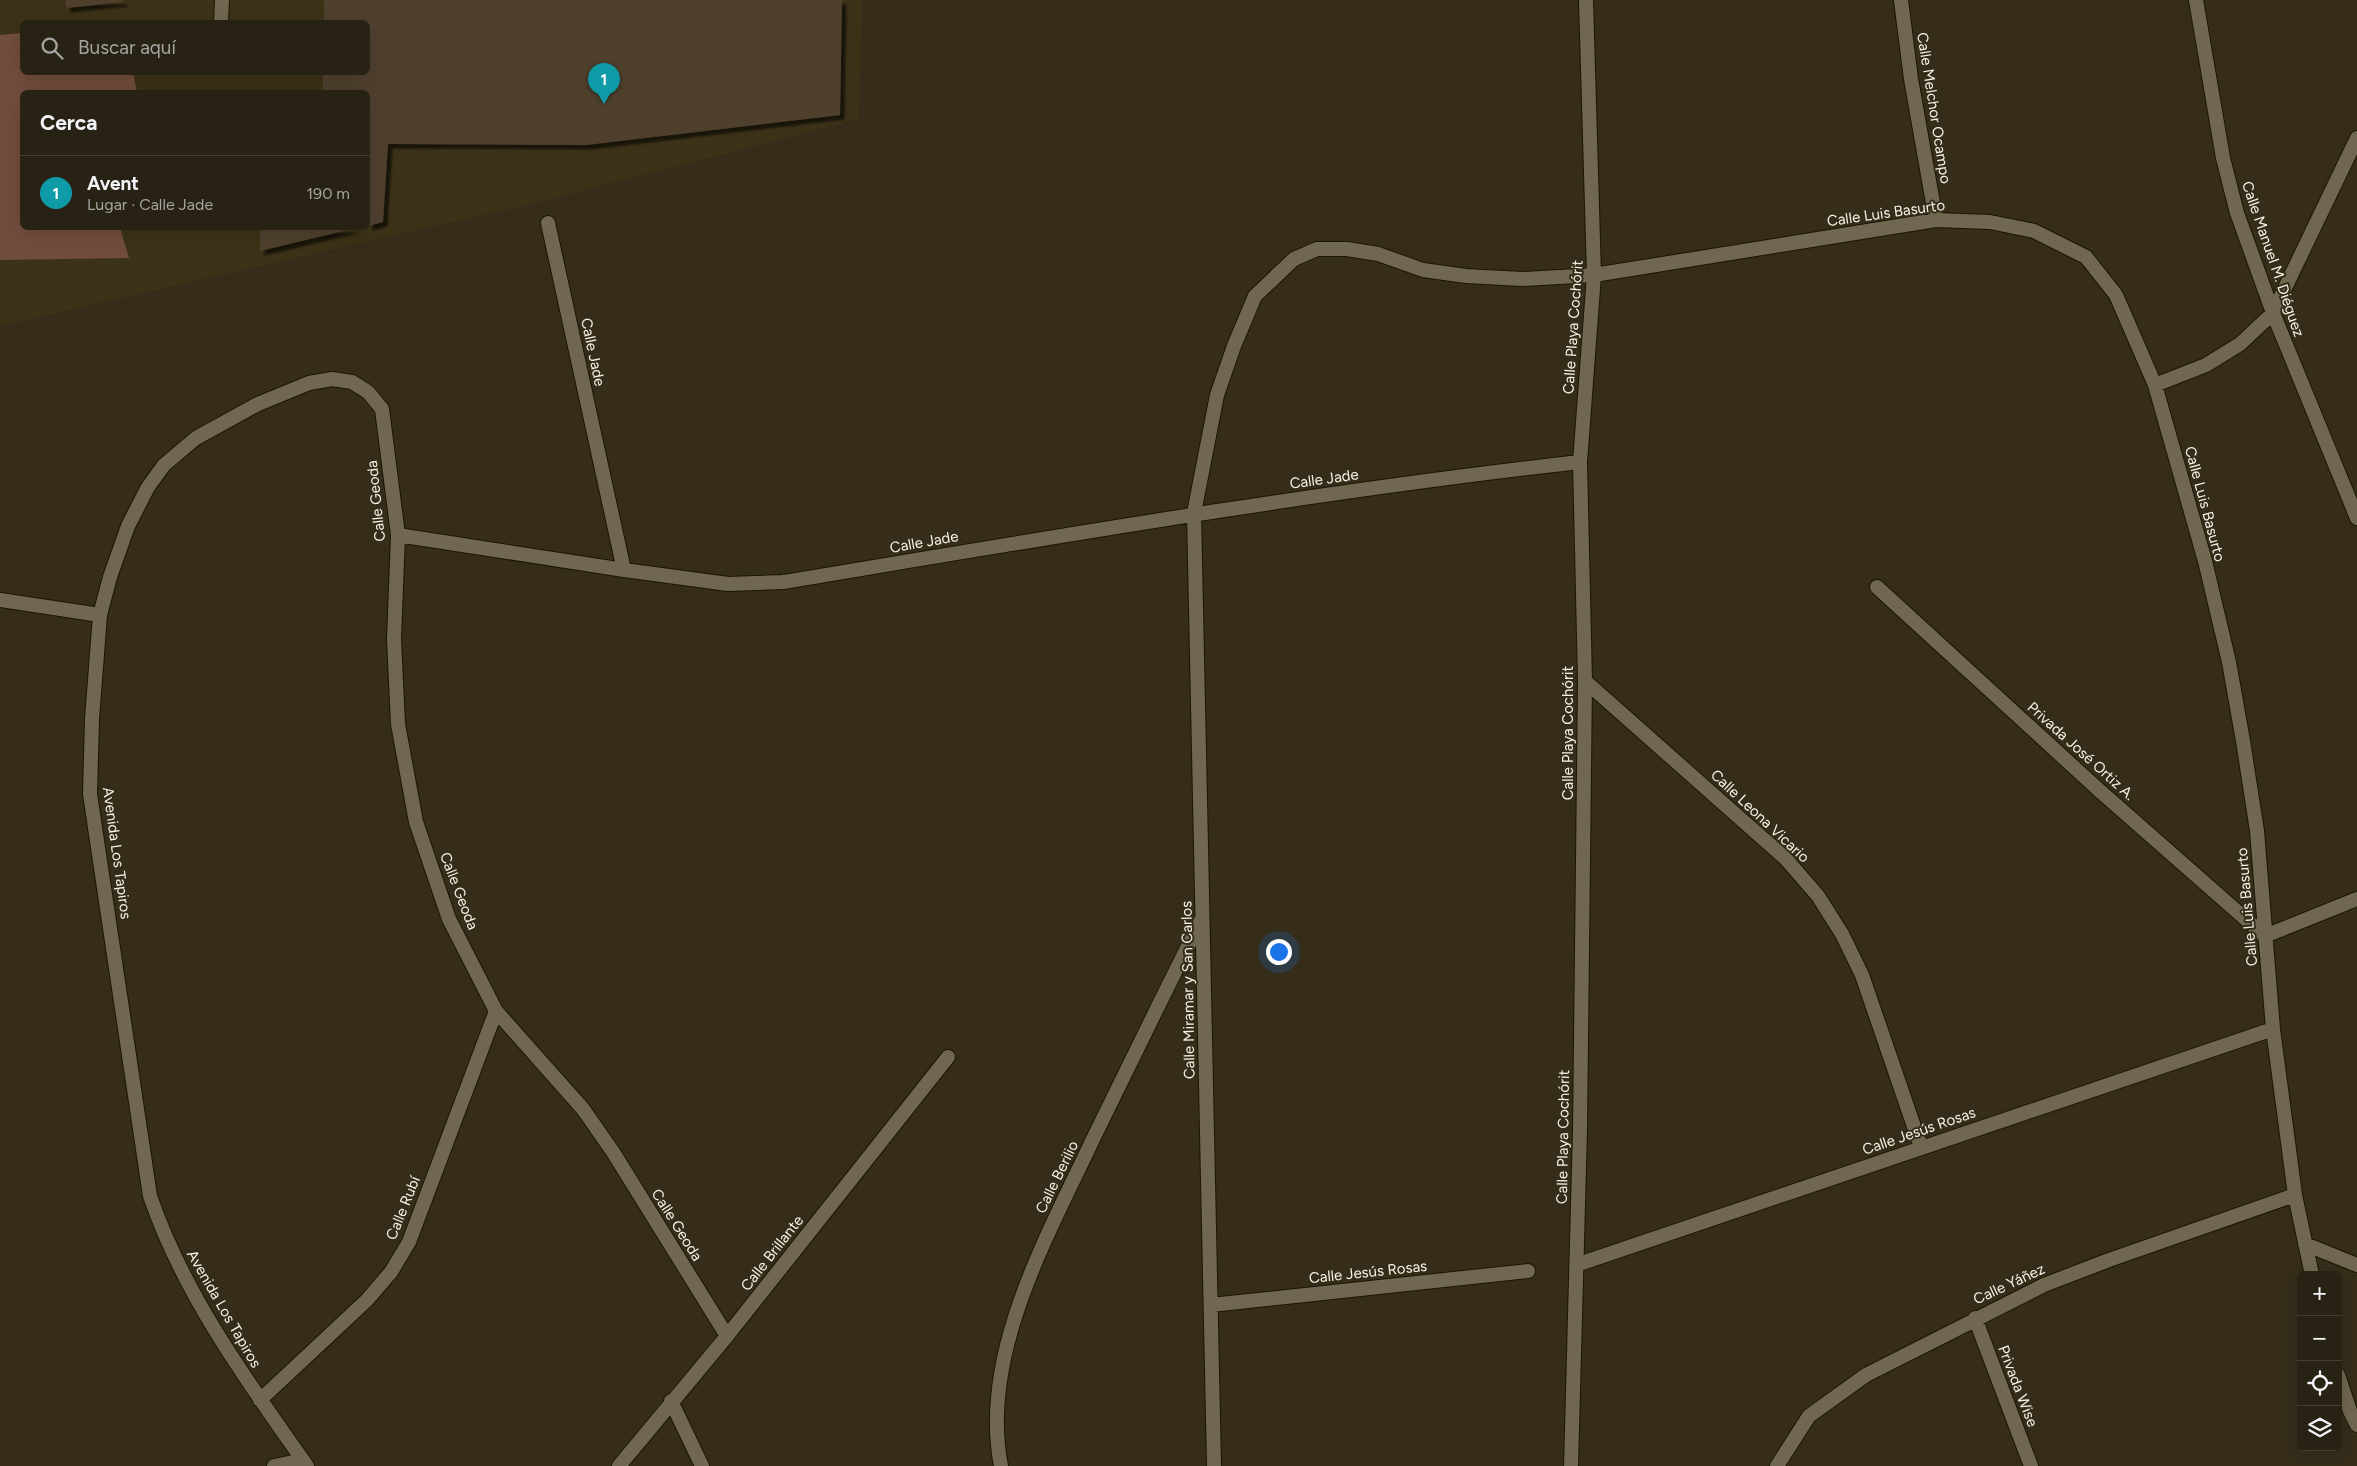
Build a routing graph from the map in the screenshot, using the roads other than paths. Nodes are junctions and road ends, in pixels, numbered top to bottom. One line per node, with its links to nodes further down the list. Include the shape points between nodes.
1 (222, 0): 5 (street)
2 (1586, 0): 9 (street, Calle Playa Cochórit)
3 (1901, 0): 7 (street, Calle Melchor Ocampo)
4 (2197, 0): 10 (street, Calle Manuel M. Diéguez, via 2223,158 2237,213)
5 (220, 20)
6 (2357, 138): 10 (street)
7 (1936, 220): 9 (street, Calle Luis Basurto); 11 (street, Calle Luis Basurto, via 1990,222 2034,231 2086,258 2116,295)
8 (548, 223): 17 (street, Calle Jade)
9 (1594, 275): 13 (street, Calle Playa Cochórit); 14 (street, Calle Luis Basurto, via 1522,279 1466,276 1423,270 1378,254 1346,249 1318,248 1294,259 1255,296 1234,346 1217,395)
10 (2273, 313): 11 (street, via 2240,344 2206,365); 15 (street, Calle Manuel M. Diéguez)
11 (2155, 385): 24 (street, Calle Luis Basurto, via 2205,562 2228,662 2257,831)
12 (382, 409): 16 (street, Calle Geoda); 20 (street, Avenida Los Tapiros, via 368,392 352,382 332,379 309,383 258,404 196,438 164,465 148,487 128,526)
13 (1580, 462): 14 (street, Calle Jade); 21 (street, Calle Playa Cochórit)
14 (1194, 513): 17 (street, Calle Jade, via 783,582 728,584); 23 (street, Calle Miramar y San Carlos)
15 (2357, 518)
16 (398, 535): 17 (street); 25 (street, Calle Geoda, via 394,639 398,724 416,822 449,919)
17 (624, 570)
18 (1877, 587): 24 (street, Privada José Ortiz A., via 2100,791)
19 (0, 600): 20 (street)
20 (100, 616): 39 (street, Avenida Los Tapiros, via 90,794 150,1196 161,1229 185,1279)
21 (1585, 681): 28 (street, Calle Leona Vicario, via 1786,859 1818,896 1862,975); 31 (street, Calle Playa Cochórit)
22 (2357, 899): 24 (street)
23 (1202, 917): 35 (street, Calle Miramar y San Carlos); 46 (street, Calle Berilio, via 1038,1255 1004,1351 996,1438)
24 (2266, 936): 26 (street, Calle Luis Basurto)
25 (496, 1011): 37 (street, Calle Geoda, via 583,1109); 39 (street, Calle Rubí, via 409,1242 368,1300)
26 (2273, 1029): 28 (street, Calle Jesús Rosas); 29 (street, Calle Luis Basurto)
27 (948, 1057): 37 (street, Calle Brillante)
28 (1920, 1147): 31 (street, Calle Jesús Rosas)
29 (2295, 1195): 30 (street, Calle Luis Basurto); 36 (street, Calle Yáñez, via 2109,1260 2044,1285)
30 (2305, 1244): 32 (street); 34 (street, Calle Luis Basurto)
31 (1576, 1265): 48 (street, Calle Playa Cochórit)
32 (2357, 1265)
33 (1528, 1271): 35 (street, Calle Jesús Rosas)
34 (2311, 1271)
35 (1211, 1305): 47 (street, Calle Miramar y San Carlos)
36 (1975, 1318): 49 (street, Calle Yáñez, via 1866,1375 1809,1416); 50 (street, Privada Wise)
37 (727, 1336): 40 (street, Calle Brillante)
38 (2342, 1387): 41 (street)
39 (260, 1400): 42 (street, Avenida Los Tapiros)
40 (672, 1401): 44 (street, Calle Brillante); 45 (street)
41 (2357, 1425)
42 (305, 1463): 43 (street)
43 (274, 1466)
44 (619, 1466)
45 (702, 1466)
46 (1001, 1466)
47 (1214, 1466)
48 (1571, 1466)
49 (1777, 1466)
50 (2030, 1466)

